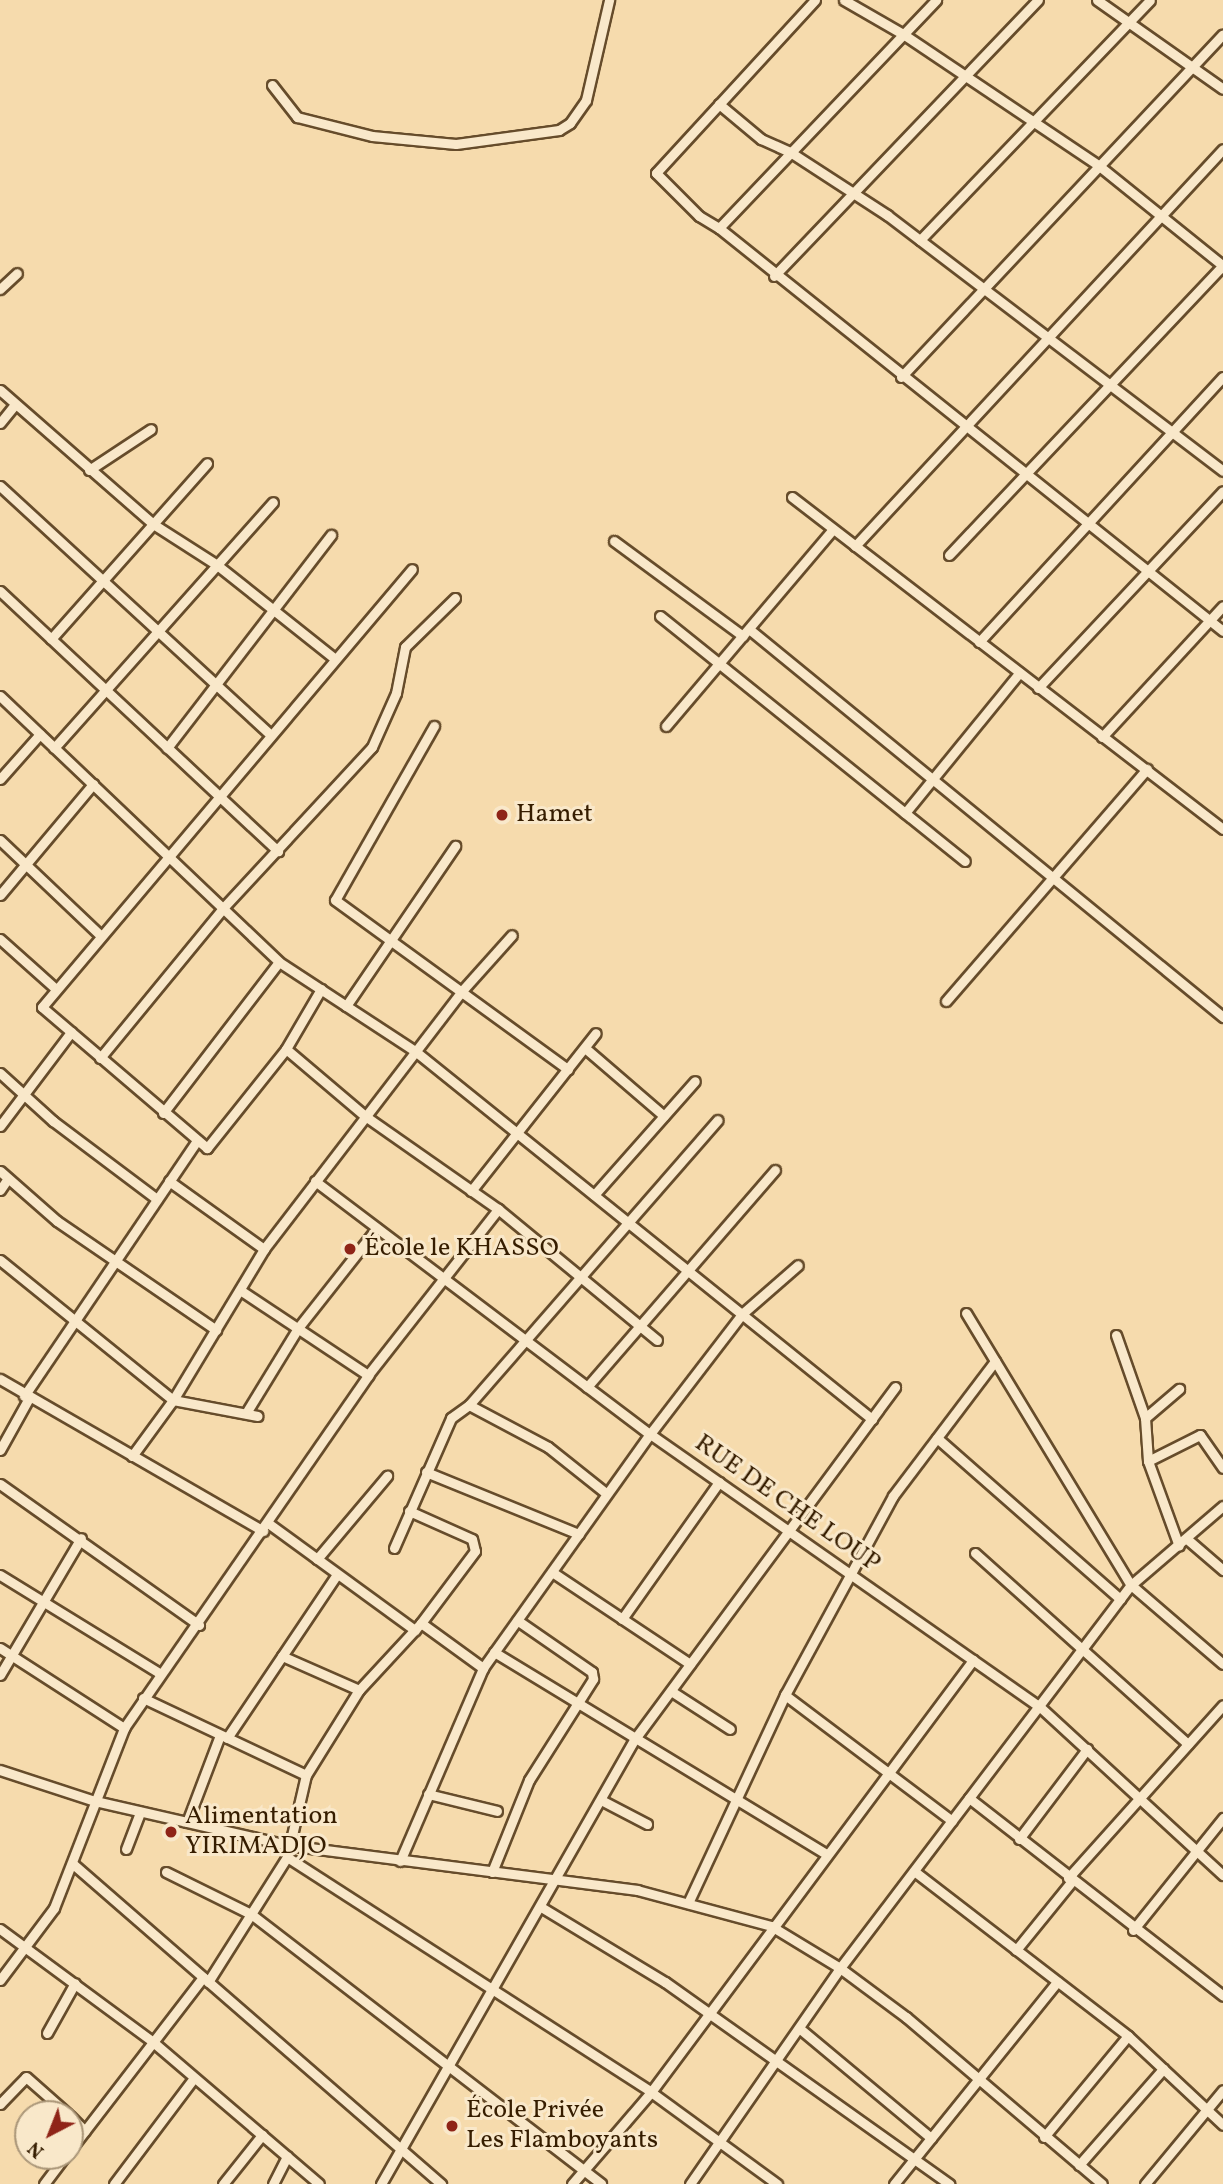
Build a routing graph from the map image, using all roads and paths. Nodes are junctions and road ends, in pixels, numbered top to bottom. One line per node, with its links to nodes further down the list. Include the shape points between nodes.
1 (609, 0): 13 (street, via 586,100 559,130 456,144 372,136 297,117)
2 (815, 0): 15 (street)
3 (844, 0): 9 (street)
4 (936, 0): 9 (street)
5 (1038, 0): 12 (street)
6 (1097, 0): 8 (street)
7 (1150, 0): 8 (street)
8 (1129, 22): 11 (street); 16 (street)
9 (903, 34): 12 (street); 18 (street)
10 (1223, 34): 11 (street)
11 (1191, 64): 14 (street); 19 (street)
12 (964, 78): 16 (street); 20 (street)
13 (272, 85)
14 (1223, 89)
15 (719, 104): 18 (street, via 761,139); 22 (street, via 656,173 699,216)
16 (1033, 122): 19 (street); 23 (street)
17 (1223, 149): 21 (street)
18 (790, 152): 20 (street); 22 (street)
19 (1098, 165): 21 (street); 27 (street)
20 (852, 194): 23 (street); 26 (street)
21 (1161, 216): 24 (street); 29 (street)
22 (719, 228): 26 (street)
23 (920, 240): 27 (street)
24 (1223, 265): 32 (street)
25 (18, 274): 28 (street)
26 (774, 276): 30 (street)
27 (984, 288): 29 (street); 30 (street)
28 (0, 289)
29 (1048, 337): 32 (street); 36 (street)
30 (901, 377): 36 (street)
31 (1223, 377): 38 (street)
32 (1111, 384): 38 (street); 42 (street)
33 (0, 390): 34 (street)
34 (14, 405): 35 (street); 40 (street)
35 (0, 423)
36 (965, 427): 42 (street); 52 (street)
37 (151, 429): 40 (street)
38 (1170, 429): 41 (street); 47 (street)
39 (207, 463): 48 (street)
40 (89, 470): 48 (street)
41 (1223, 471)
42 (1025, 475): 47 (street); 53 (street)
43 (0, 486): 57 (street)
44 (1223, 491): 56 (street)
45 (792, 497): 49 (street)
46 (273, 502): 54 (street)
47 (1086, 523): 56 (street); 68 (street)
48 (153, 524): 54 (street); 57 (street)
49 (834, 529): 52 (street); 66 (street)
50 (331, 535): 61 (street)
51 (614, 541): 66 (street)
52 (855, 546): 68 (street)
53 (949, 555)
54 (217, 565): 61 (street); 65 (street)
55 (412, 569): 69 (street)
56 (1147, 571): 63 (street); 73 (street)
57 (103, 581): 65 (street); 67 (street)
58 (0, 591): 67 (street)
59 (455, 598): 92 (street, via 405,647 396,693 372,747)
60 (1223, 606): 63 (street)
61 (272, 612): 69 (street); 72 (street)
62 (660, 616): 70 (street)
63 (1210, 621): 64 (street); 80 (street)
64 (1223, 631)
65 (158, 632): 72 (street); 74 (street)
66 (746, 633): 70 (street); 85 (street)
67 (51, 639): 74 (street)
68 (979, 642): 71 (street)
69 (335, 660): 79 (street)
70 (719, 664): 77 (street); 88 (street)
71 (1019, 673): 73 (street); 85 (street)
72 (216, 685): 79 (street); 82 (street)
73 (1038, 688): 80 (street)
74 (106, 690): 81 (street); 82 (street)
75 (0, 696): 78 (street)
76 (434, 726): 102 (street, via 335,900)
77 (666, 726)
78 (40, 734): 81 (street); 84 (street)
79 (271, 735): 87 (street)
80 (1102, 737): 83 (street)
81 (54, 748): 86 (street)
82 (167, 748): 87 (street)
83 (1147, 769): 89 (street); 96 (street)
84 (0, 779)
85 (932, 779): 88 (street); 96 (street)
86 (93, 784): 93 (street); 95 (street)
87 (219, 796): 92 (street); 93 (street)
88 (905, 813): 94 (street)
89 (1223, 829)
90 (0, 840): 95 (street)
91 (454, 846): 102 (street)
92 (278, 851): 98 (street)
93 (168, 855): 98 (street); 100 (street)
94 (965, 861)
95 (26, 864): 97 (street); 100 (street)
96 (1052, 878): 107 (street); 109 (street)
97 (0, 895)
98 (223, 908): 103 (street); 115 (street)
99 (512, 935): 106 (street)
100 (101, 936): 104 (street)
101 (0, 940): 104 (street)
102 (390, 940): 106 (street); 108 (street)
103 (279, 962): 105 (street); 120 (street)
104 (56, 989): 110 (street, via 41,1007)
105 (321, 989): 108 (street); 113 (street)
106 (461, 992): 114 (street); 116 (street)
107 (946, 1001)
108 (346, 1006): 114 (street)
109 (1223, 1017)
110 (71, 1032): 115 (street); 119 (street)
111 (596, 1033): 112 (street)
112 (585, 1048): 116 (street); 121 (street)
113 (286, 1049): 122 (street); 126 (street, via 207,1148)
114 (415, 1051): 122 (street); 125 (street)
115 (100, 1058): 120 (street)
116 (568, 1069): 125 (street)
117 (0, 1073): 119 (street)
118 (695, 1081): 121 (street)
119 (24, 1094): 124 (street); 135 (street)
120 (163, 1113): 126 (street)
121 (664, 1115): 134 (street)
122 (365, 1116): 131 (street); 133 (street)
123 (718, 1119): 137 (street)
124 (0, 1126)
125 (517, 1133): 133 (street); 134 (street)
126 (197, 1140): 130 (street)
127 (775, 1170): 143 (street)
128 (0, 1171): 129 (street)
129 (8, 1178): 132 (street); 141 (street, via 57,1221)
130 (169, 1181): 135 (street); 139 (street)
131 (315, 1181): 138 (street, RUE DE CHE LOUP); 139 (street)
132 (0, 1191)
133 (471, 1191): 136 (street)
134 (594, 1195): 137 (street)
135 (157, 1199): 141 (street)
136 (498, 1209): 144 (street); 145 (street)
137 (628, 1223): 143 (street); 144 (street)
138 (377, 1228): 145 (street, RUE DE CHE LOUP); 151 (street)
139 (264, 1249): 146 (street)
140 (0, 1260): 149 (street)
141 (114, 1260): 149 (street); 152 (street)
142 (798, 1265): 148 (street)
143 (687, 1270): 148 (street); 150 (street)
144 (581, 1277): 150 (street); 154 (street)
145 (442, 1278): 154 (street, RUE DE CHE LOUP); 157 (street)
146 (240, 1290): 151 (street); 152 (street)
147 (967, 1313): 156 (street)
148 (742, 1314): 168 (street); 169 (street)
149 (73, 1320): 162 (street); 163 (street)
150 (640, 1325): 155 (street); 159 (street)
151 (298, 1328): 157 (street); 165 (street)
152 (216, 1330): 163 (street)
153 (1116, 1335): 167 (street)
154 (526, 1340): 159 (street, RUE DE CHE LOUP); 164 (street)
155 (657, 1340)
156 (995, 1361): 170 (street); 195 (street)
157 (369, 1375): 182 (street)
158 (0, 1379): 162 (street)
159 (587, 1387): 169 (street, RUE DE CHE LOUP)
160 (895, 1387): 168 (street)
161 (1179, 1388): 167 (street)
162 (26, 1397): 171 (street); 172 (street)
163 (173, 1400): 165 (street); 172 (street)
164 (469, 1405): 175 (street, via 451,1418); 179 (street, via 548,1447)
165 (246, 1413): 166 (street)
166 (258, 1416)
167 (1145, 1418): 173 (street)
168 (872, 1419): 183 (street)
169 (650, 1434): 177 (street, RUE DE CHE LOUP); 179 (street)
170 (937, 1438): 193 (street, via 893,1496); 196 (street)
171 (1, 1444)
172 (132, 1456): 182 (street)
173 (1148, 1461): 174 (street, via 1200,1435); 186 (street)
174 (1223, 1468)
175 (426, 1472): 181 (street); 184 (street)
176 (387, 1476): 189 (street)
177 (719, 1482): 183 (street, RUE DE CHE LOUP); 198 (street)
178 (0, 1484): 185 (street)
179 (607, 1494): 184 (street)
180 (1223, 1506): 186 (street)
181 (410, 1511): 187 (street); 201 (street, via 472,1539 476,1545)
182 (265, 1527): 189 (street); 200 (street)
183 (789, 1531): 193 (street, RUE DE CHE LOUP); 208 (street)
184 (579, 1534): 191 (street)
185 (81, 1538): 197 (street); 200 (street)
186 (1183, 1542): 190 (street); 195 (street)
187 (394, 1548)
188 (975, 1553): 203 (street)
189 (317, 1559): 192 (street)
190 (1223, 1570)
191 (552, 1572): 198 (street); 199 (street)
192 (337, 1574): 201 (street); 206 (street)
193 (851, 1574): 207 (street, RUE DE CHE LOUP); 215 (street)
194 (0, 1575): 197 (street)
195 (1131, 1585): 196 (street); 209 (street)
196 (1120, 1598): 203 (street)
197 (44, 1603): 205 (street); 211 (street)
198 (622, 1619): 208 (street)
199 (517, 1620): 204 (street); 218 (street, via 592,1672 590,1686)
200 (199, 1625): 211 (street)
201 (418, 1627): 210 (street); 213 (street)
202 (0, 1648): 205 (street)
203 (1082, 1649): 219 (street); 224 (street)
204 (494, 1652): 210 (street); 218 (street)
205 (10, 1655): 212 (street); 220 (street)
206 (282, 1656): 213 (street); 222 (street)
207 (973, 1660): 219 (street, RUE DE CHE LOUP); 227 (street)
208 (690, 1664): 214 (street)
209 (1223, 1664)
210 (483, 1668): 229 (street)
211 (159, 1673): 216 (street)
212 (0, 1675)
213 (359, 1690): 228 (street)
214 (670, 1691): 221 (street); 223 (street)
215 (785, 1695): 227 (street); 233 (street)
216 (143, 1698): 220 (street); 222 (street)
217 (1223, 1705): 224 (street)
218 (577, 1706): 223 (street); 251 (street, via 529,1780)
219 (1039, 1706): 225 (street, RUE DE CHE LOUP); 231 (street)
220 (124, 1728): 234 (street)
221 (730, 1729)
222 (224, 1737): 228 (street); 239 (street)
223 (634, 1740): 232 (street); 233 (street)
224 (1188, 1744): 230 (street)
225 (1087, 1749): 230 (street, RUE DE CHE LOUP); 241 (street)
226 (0, 1770): 234 (street)
227 (886, 1774): 238 (street); 245 (street)
228 (306, 1775): 242 (street)
229 (428, 1794): 235 (street); 247 (street)
230 (1141, 1797): 243 (street, RUE DE CHE LOUP); 254 (street)
231 (969, 1798): 238 (street); 241 (street)
232 (601, 1800): 240 (street); 253 (street)
233 (733, 1800): 245 (street); 255 (street)
234 (96, 1801): 236 (street); 248 (street)
235 (497, 1811)
236 (140, 1812): 239 (street); 244 (street)
237 (1223, 1818): 243 (street)
238 (952, 1821): 249 (street)
239 (187, 1822): 242 (street)
240 (647, 1824)
241 (1019, 1839): 254 (street)
242 (287, 1845): 246 (street); 247 (street)
243 (1198, 1848): 252 (street, RUE DE CHE LOUP); 260 (street)
244 (125, 1849)
245 (826, 1854): 258 (street)
246 (287, 1857): 257 (street); 268 (street)
247 (400, 1861): 251 (street)
248 (73, 1864): 261 (street, via 54,1908); 265 (street)
249 (914, 1871): 262 (street); 263 (street)
250 (166, 1872): 257 (street)
251 (492, 1872): 253 (street)
252 (1223, 1875)
253 (556, 1880): 255 (street, via 637,1890); 256 (street)
254 (1070, 1880): 260 (street); 262 (street)
255 (688, 1903): 258 (street)
256 (541, 1907): 268 (street); 270 (street)
257 (251, 1914): 265 (street); 276 (street)
258 (771, 1926): 263 (street); 270 (street)
259 (0, 1929): 261 (street)
260 (1132, 1930): 269 (street)
261 (26, 1945): 264 (street); 267 (street)
262 (1016, 1950): 266 (street)
263 (840, 1968): 271 (street); 279 (street, via 906,2017)
264 (0, 1980)
265 (206, 1980): 274 (street); 291 (street)
266 (1057, 1982): 273 (street); 279 (street)
267 (75, 1983): 272 (street); 274 (street)
268 (495, 1989): 276 (street); 281 (street)
269 (1223, 1996)
270 (710, 2014): 275 (street); 281 (street)
271 (799, 2028): 275 (street); 289 (street)
272 (47, 2033)
273 (1128, 2036): 277 (street); 288 (street)
274 (153, 2042): 278 (street); 286 (street)
275 (776, 2061): 290 (street); 293 (street)
276 (450, 2068): 291 (street); 295 (street)
277 (1163, 2069): 284 (street); 294 (street)
278 (193, 2078): 287 (street); 296 (street)
279 (979, 2082): 288 (street); 289 (street)
280 (1223, 2090): 284 (street)
281 (651, 2092): 290 (street); 295 (street)
282 (52, 2100): 283 (street, via 26,2077)
283 (0, 2104)
284 (1206, 2110): 285 (street); 309 (street)
285 (1223, 2125)
286 (85, 2131)
287 (262, 2135): 292 (street); 297 (street)
288 (1044, 2137): 294 (street)
289 (931, 2138): 293 (street)
290 (721, 2143): 304 (street); 305 (street)
291 (403, 2151): 300 (street); 301 (street)
292 (286, 2156): 298 (street); 299 (street)
293 (913, 2158): 306 (street); 307 (street)
294 (1079, 2165): 308 (street)
295 (584, 2172): 302 (street); 303 (street)
296 (114, 2184)
297 (223, 2184)
298 (273, 2184)
299 (319, 2184)
300 (381, 2184)
301 (440, 2184)
302 (572, 2184)
303 (601, 2184)
304 (690, 2184)
305 (777, 2184)
306 (894, 2184)
307 (950, 2184)
308 (1102, 2184)
309 (1145, 2184)

